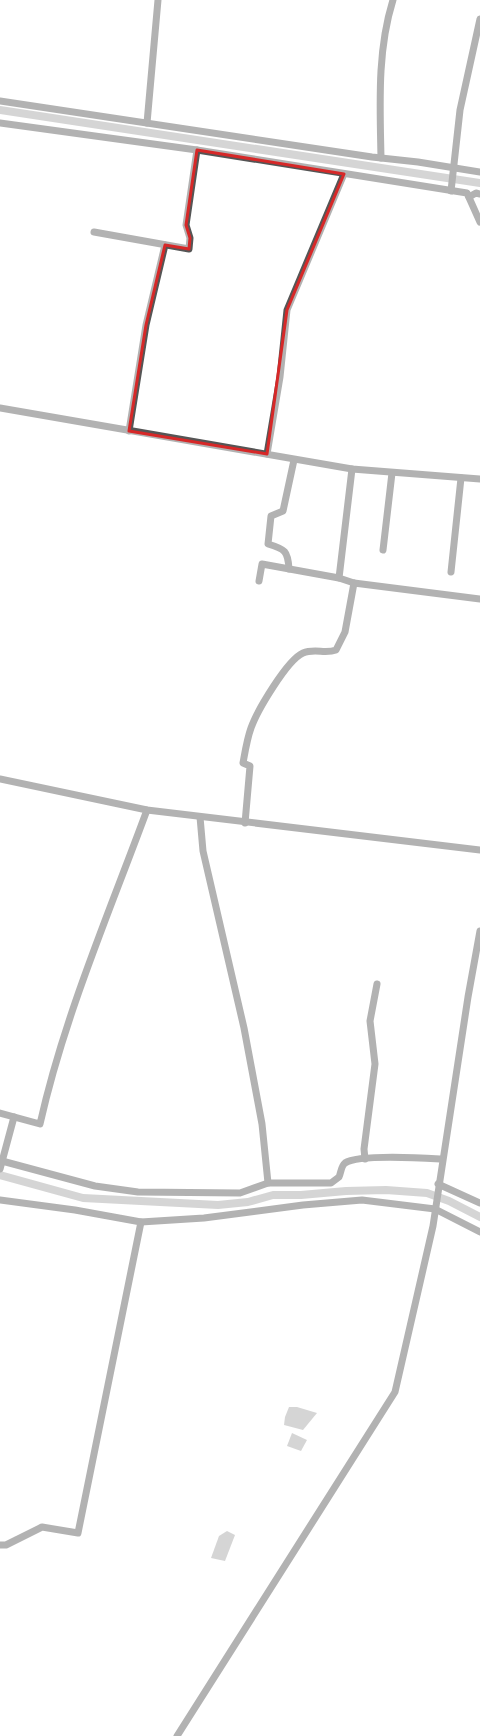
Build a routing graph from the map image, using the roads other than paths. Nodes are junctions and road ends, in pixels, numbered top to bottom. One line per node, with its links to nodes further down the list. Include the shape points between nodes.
1 (158, 0): 6 (street)
2 (393, 0): 8 (street, via 383,37)
3 (480, 19): 9 (street, via 460,110)
4 (0, 100): 6 (street)
5 (0, 123): 7 (street)
6 (147, 123): 8 (street)
7 (197, 150): 11 (street); 17 (street, via 186,225 190,238 189,249)
8 (381, 158): 9 (street)
9 (453, 169): 10 (street); 12 (street)
10 (480, 172)
11 (344, 174): 12 (street); 20 (street, via 287,310 280,377)
12 (451, 189): 14 (street, via 467,193)
13 (480, 194): 14 (street, via 476,193)
14 (469, 197): 15 (street)
15 (480, 222)
16 (94, 232): 17 (street)
17 (164, 245): 19 (street, via 146,325)
18 (0, 408): 19 (street)
19 (129, 431): 20 (street)
20 (267, 454): 21 (street)
21 (294, 460): 22 (street); 27 (street, via 283,511 271,516 268,544 281,548 286,553)
22 (352, 469): 23 (street); 29 (street)
23 (392, 473): 24 (street); 26 (street)
24 (461, 478): 25 (street); 28 (street)
25 (480, 479)
26 (383, 550)
27 (289, 569): 29 (street); 30 (street, via 262,564)
28 (451, 572)
29 (339, 578): 31 (street)
30 (259, 581)
31 (354, 583): 32 (street); 36 (street, via 345,632 336,650 329,653 304,652 296,657 274,687 251,727 243,763 250,766)
32 (480, 599)
33 (0, 779): 34 (street)
34 (147, 810): 35 (street); 41 (street, via 68,1023 50,1080 40,1124)
35 (200, 817): 36 (street); 46 (street, via 203,851 244,1028 262,1124)
36 (245, 823): 37 (street)
37 (480, 850)
38 (480, 931): 43 (street)
39 (377, 984): 42 (street, via 370,1021 376,1064 364,1149)
40 (0, 1113): 41 (street)
41 (14, 1117): 44 (street)
42 (365, 1159): 43 (street); 46 (street, via 346,1163 340,1177 331,1183)
43 (442, 1159): 47 (street)
44 (2, 1161): 45 (street); 46 (street, via 95,1186 138,1192 240,1193)
45 (0, 1170)
46 (268, 1184)
47 (438, 1185): 49 (street); 50 (street)
48 (0, 1200): 51 (street)
49 (480, 1203)
50 (435, 1207): 51 (street, via 362,1200 204,1218); 52 (street); 54 (street, via 433,1226 395,1392)
51 (141, 1222): 53 (street, via 78,1533 42,1527 6,1545)
52 (480, 1232)
53 (0, 1545)
54 (177, 1736)

